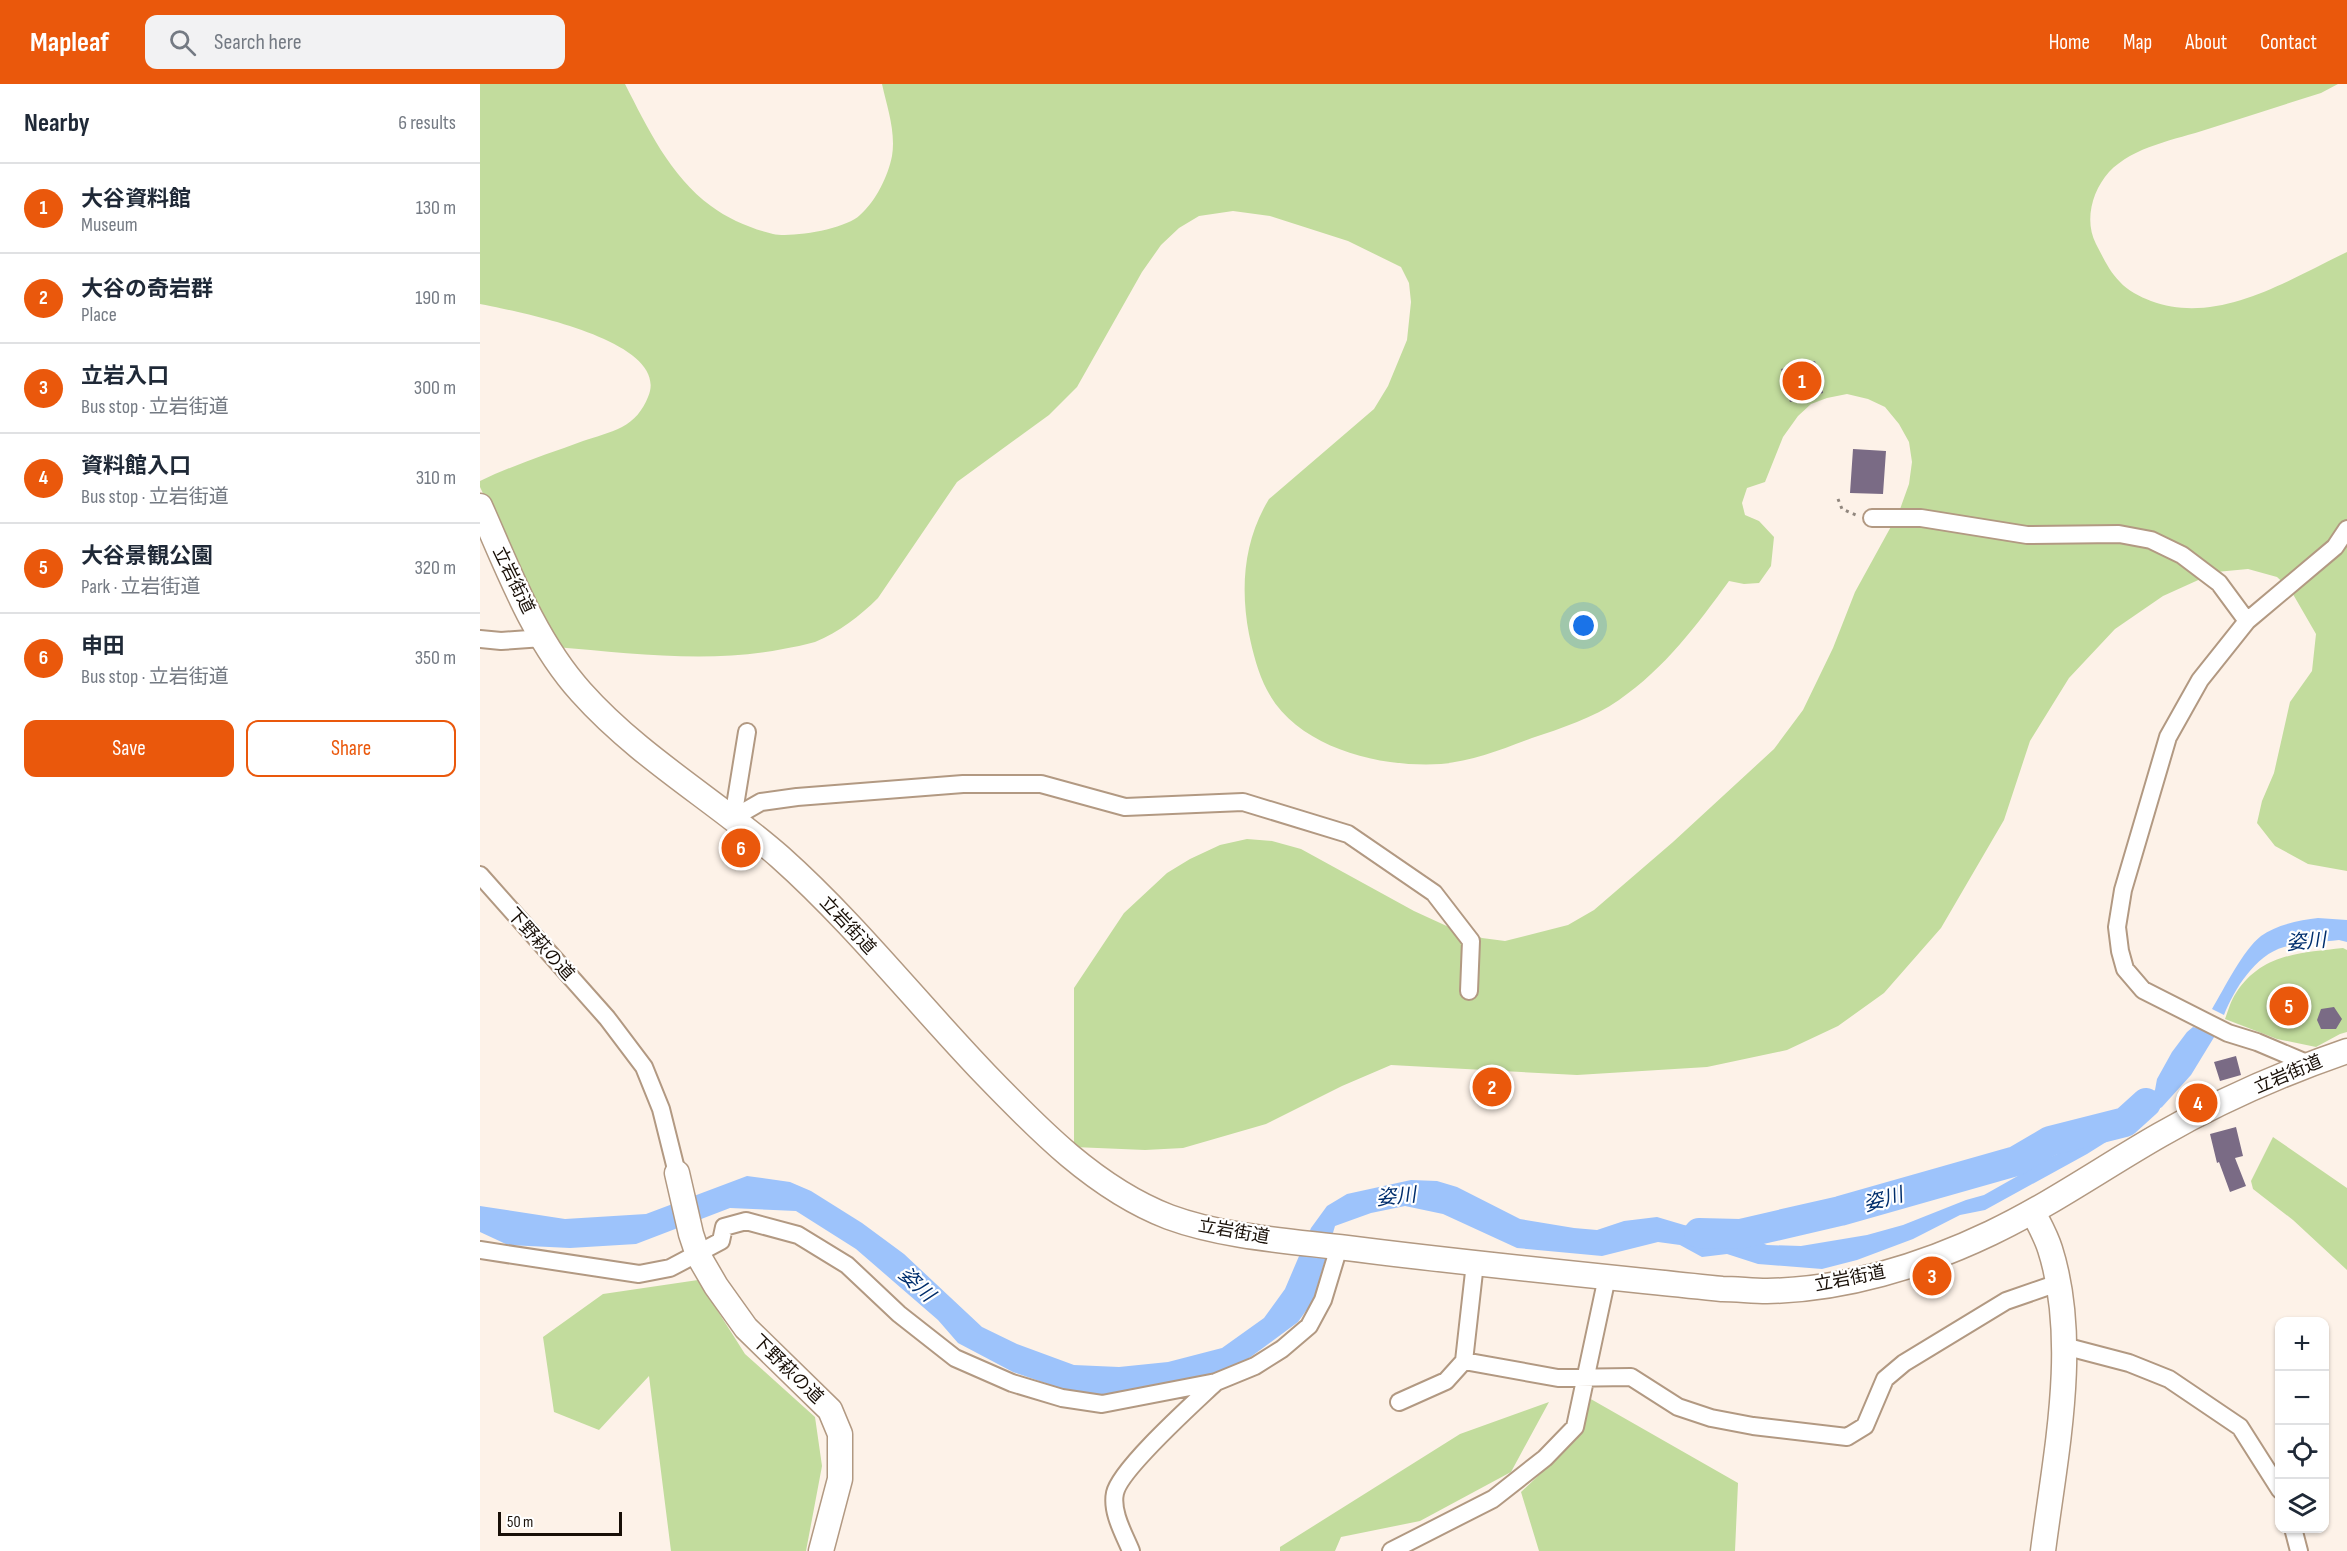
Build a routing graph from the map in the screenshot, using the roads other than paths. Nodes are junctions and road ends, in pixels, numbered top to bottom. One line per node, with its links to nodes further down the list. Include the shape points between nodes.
1 (480, 506): 5 (street, 立岩街道)
2 (1872, 518): 4 (street, via 1921,518 2027,535 2119,534 2151,540 2182,555 2219,583)
3 (2347, 529): 4 (street, via 2335,547)
4 (2247, 621): 12 (street, via 2200,680 2168,738 2123,890 2116,927 2126,969 2143,990 2228,1033)
5 (543, 638): 6 (street); 8 (street, 立岩街道, via 580,691 630,741)
6 (480, 639)
7 (747, 732): 8 (street)
8 (733, 818): 10 (street, via 761,802 963,784 1041,784 1125,807 1243,802 1348,834 1434,893 1471,941); 16 (street, 立岩街道, via 815,890 1034,1126 1078,1162 1130,1198 1172,1218 1209,1228)
9 (480, 875): 13 (street, 下野萩の道, via 607,1018 644,1067 661,1109)
10 (1469, 991)
11 (2347, 1051): 12 (street, 立岩街道)
12 (2309, 1064): 14 (street, 立岩街道, via 2190,1118)
13 (677, 1173): 15 (street, 下野萩の道)
14 (2033, 1212): 19 (street, 立岩街道, via 1933,1257 1853,1281 1768,1291); 20 (street, via 2050,1249)
15 (694, 1244): 17 (street, via 670,1268 639,1274); 24 (street, via 721,1241 724,1227 746,1221 798,1235 847,1265 899,1314 955,1358 1012,1383 1062,1398 1102,1404); 28 (street, 下野萩の道, via 716,1286 746,1328 830,1410 840,1434 840,1479)
16 (1339, 1247): 18 (street, 立岩街道); 24 (street, via 1323,1300 1309,1326 1255,1366)
17 (480, 1250)
18 (1475, 1263): 19 (street, 立岩街道); 22 (street)
19 (1607, 1277): 23 (street)
20 (2058, 1283): 21 (street); 23 (street, via 2006,1301 1904,1363 1885,1379 1865,1426 1847,1437 1711,1418 1678,1407 1631,1377)
21 (2064, 1346): 26 (street, via 2129,1363 2169,1379 2240,1427); 31 (street)
22 (1464, 1361): 23 (street); 25 (street, via 1446,1381)
23 (1585, 1379): 30 (street, via 1575,1426 1545,1458 1493,1499)
24 (1216, 1382): 29 (street, via 1127,1470 1115,1492 1116,1512)
25 (1399, 1402)
26 (2275, 1482)
27 (2295, 1533): 32 (street)
28 (821, 1551)
29 (1131, 1551)
30 (1391, 1551)
31 (2043, 1551)
32 (2299, 1551)

